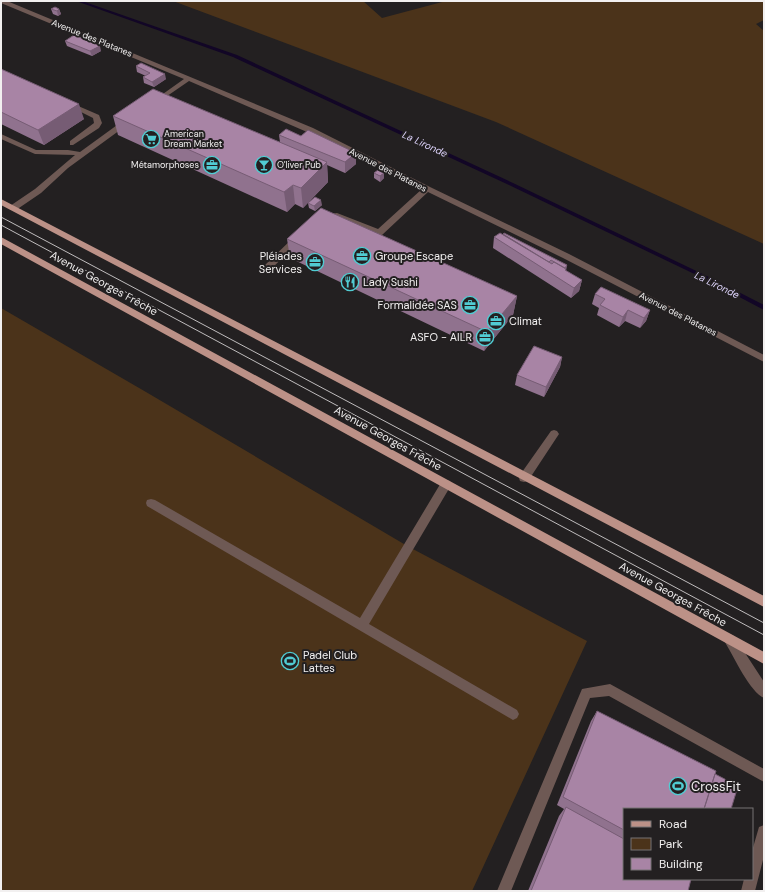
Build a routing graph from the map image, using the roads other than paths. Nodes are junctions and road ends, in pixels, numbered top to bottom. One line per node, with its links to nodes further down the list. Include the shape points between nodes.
1 (2, 1): 2 (street, Avenue des Platanes)
2 (188, 79): 4 (street); 9 (street, Avenue des Platanes, via 310,130)
3 (62, 101): 7 (street, via 96,117 98,123)
4 (150, 106)
5 (131, 119): 8 (street)
6 (1, 136): 8 (street, via 35,152)
7 (73, 143)
8 (81, 154): 11 (street, via 38,191)
9 (427, 190): 12 (street, via 379,232 337,216); 16 (street, Avenue des Platanes, via 566,256)
10 (1, 202): 11 (main road, Avenue Georges Frêche)
11 (13, 208): 18 (main road, Avenue Georges Frêche)
12 (319, 218)
13 (302, 234): 15 (street)
14 (1, 240): 19 (main road, Avenue Georges Frêche)
15 (268, 267)
16 (763, 358)
17 (554, 434): 18 (street)
18 (524, 478): 21 (main road, Avenue Georges Frêche)
19 (446, 484): 22 (street); 23 (main road, Avenue Georges Frêche)
20 (151, 503): 22 (street)
21 (764, 602)
22 (362, 625): 26 (street)
23 (730, 640): 24 (main road, Avenue Georges Frêche); 25 (street, via 752,678)
24 (764, 658)
25 (764, 692)
26 (513, 714)
27 (764, 776): 31 (street, via 610,690 586,693)
28 (764, 832): 29 (street)
29 (753, 872)
30 (751, 880): 32 (street)
31 (504, 891)
32 (748, 891)

